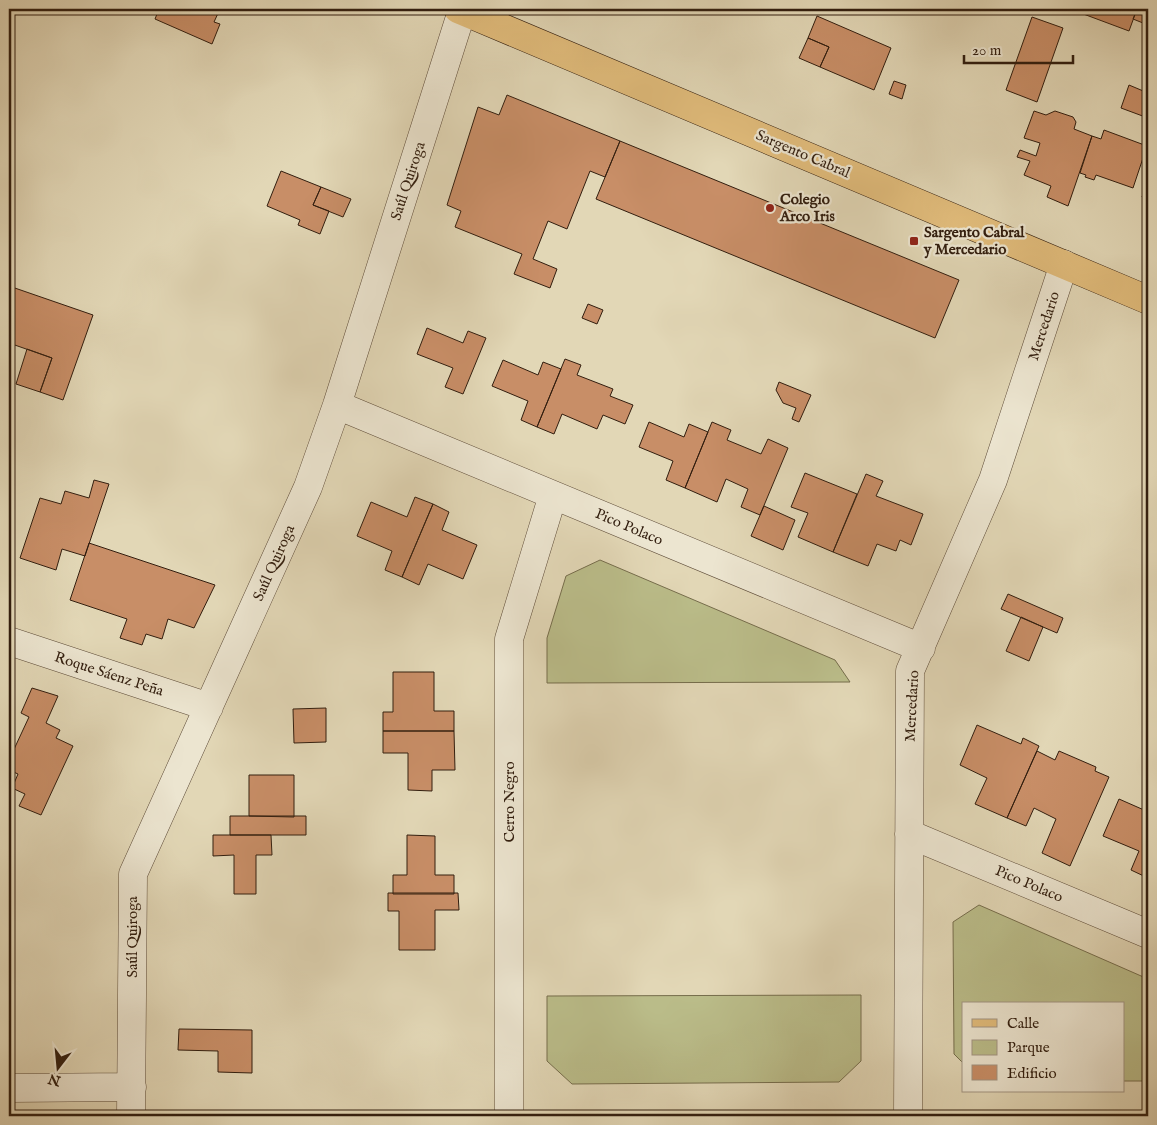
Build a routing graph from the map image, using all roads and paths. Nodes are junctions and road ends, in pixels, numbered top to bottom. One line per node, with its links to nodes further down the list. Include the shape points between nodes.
1 (460, 10): 2 (main road, Sargento Cabral); 4 (street, Saúl Quiroga)
2 (1064, 264): 3 (main road, Sargento Cabral); 7 (street, Mercedario, via 993,480)
3 (1148, 300)
4 (337, 405): 5 (street, Pico Polaco); 8 (street, Saúl Quiroga, via 308,487)
5 (553, 495): 7 (street, Pico Polaco); 14 (street, Cerro Negro, via 509,639)
6 (9, 641): 8 (street, Roque Sáenz Peña)
7 (921, 648): 9 (street, Mercedario, via 910,671)
8 (209, 706): 11 (street, Saúl Quiroga, via 133,874)
9 (909, 834): 10 (street, Pico Polaco); 15 (street, Mercedario)
10 (1148, 934)
11 (132, 1087): 12 (street); 13 (street, Saúl Quiroga)
12 (9, 1088)
13 (132, 1116)
14 (509, 1116)
15 (908, 1116)

